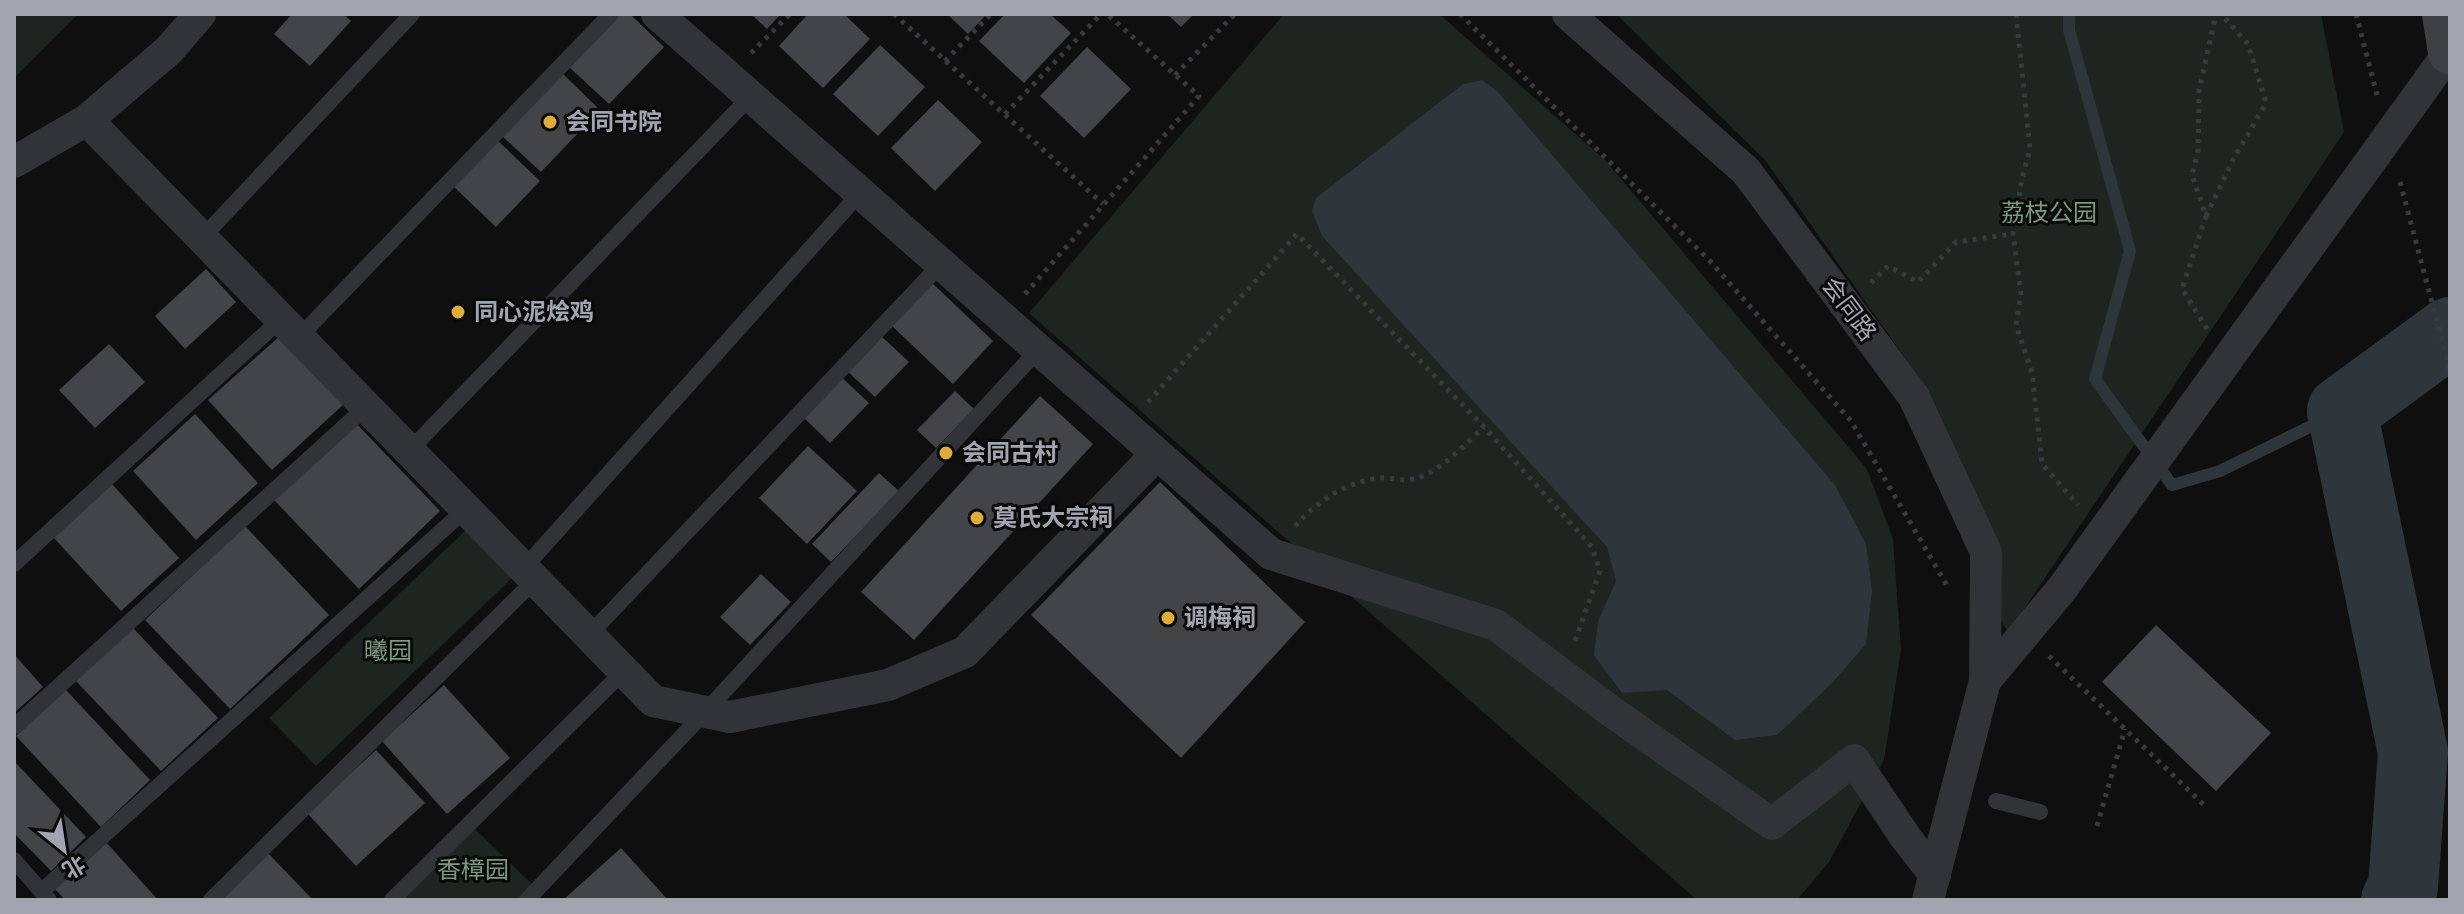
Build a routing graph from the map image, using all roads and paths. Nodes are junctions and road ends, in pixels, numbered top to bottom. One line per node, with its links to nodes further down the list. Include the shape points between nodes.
1 (200, 14): 21 (street, via 169,50)
2 (412, 14): 28 (lane)
3 (611, 14): 32 (lane)
4 (657, 14): 19 (street)
5 (790, 14): 19 (path)
6 (894, 14): 17 (path)
7 (991, 14): 17 (path)
8 (1104, 14): 18 (path); 20 (path)
9 (1235, 14): 18 (path)
10 (1460, 14): 46 (path, via 1709,260 1851,421)
11 (1568, 14): 30 (street, 会同路, via 1746,171)
12 (2016, 14): 27 (path, via 2030,149)
13 (2219, 14): 26 (path, via 2199,91 2192,175); 26 (path, via 2248,44 2266,103)
14 (2356, 14): 22 (path)
15 (2444, 14): 16 (street)
16 (2450, 52): 22 (street, 会同路)
17 (945, 61): 20 (path)
18 (1175, 75): 25 (path, via 1199,96)
19 (739, 87): 24 (street); 39 (lane)
20 (1005, 115): 25 (path)
21 (87, 120): 23 (street); 28 (street)
22 (2387, 135): 34 (street, 会同路); 35 (path)
23 (14, 162)
24 (860, 193): 29 (street); 45 (lane)
25 (1103, 204): 31 (path)
26 (2206, 216): 34 (path, via 2182,289)
27 (2013, 234): 30 (path, via 1956,242 1918,282 1888,266); 42 (path, via 2021,294 2016,325 2032,372 2042,464)
28 (202, 238): 32 (street)
29 (941, 264): 31 (street); 48 (lane)
30 (1848, 308): 51 (street, 会同路, via 1914,397 1986,552)
31 (1003, 319): 33 (street)
32 (290, 328): 36 (street); 44 (lane)
33 (1038, 350): 37 (street); 52 (lane)
34 (2226, 359): 42 (street, 会同路)
35 (2450, 370)
36 (366, 407): 39 (street); 53 (lane)
37 (1126, 426): 38 (path, via 1297,234); 40 (street)
38 (1484, 427): 43 (path, via 1437,468 1412,479 1380,478 1343,488 1312,508); 49 (path, via 1592,547 1600,571)
39 (409, 451): 41 (street)
40 (1157, 454): 43 (street); 52 (street, via 965,652 888,685 730,717)
41 (466, 509): 45 (street); 61 (lane)
42 (2102, 534): 47 (street, 会同路)
43 (1271, 554): 60 (street, via 1496,625 1772,824 1854,760)
44 (14, 564)
45 (530, 574): 48 (street); 62 (lane)
46 (1952, 594)
47 (2025, 634): 51 (street, 会同路); 54 (path)
48 (589, 635): 50 (street)
49 (1573, 649)
50 (624, 671): 52 (street, via 653,701); 63 (lane)
51 (1985, 681): 60 (street, 会同路)
52 (705, 712): 64 (lane)
53 (14, 727)
54 (2125, 729): 56 (path); 58 (path)
55 (1996, 801): 57 (lane)
56 (2204, 805)
57 (2040, 812)
58 (2097, 826)
59 (14, 860): 61 (lane)
60 (1932, 887)
61 (46, 896)
62 (211, 900)
63 (392, 900)
64 (527, 900)

